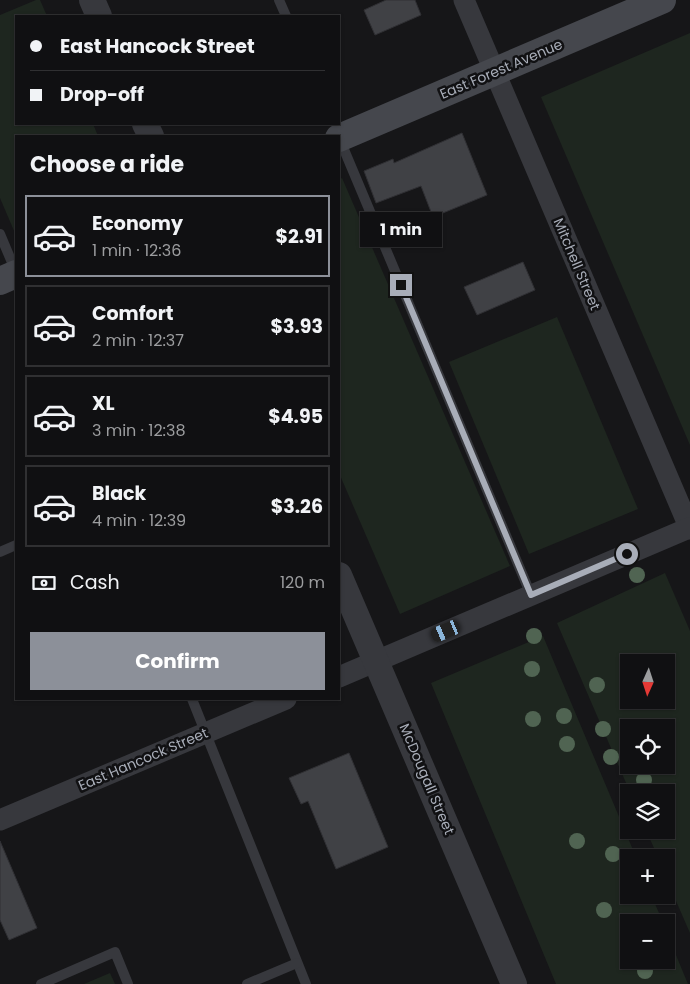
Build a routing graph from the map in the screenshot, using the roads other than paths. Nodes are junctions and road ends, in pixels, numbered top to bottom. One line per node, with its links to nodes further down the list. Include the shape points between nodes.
1 (92, 0): 5 (street)
2 (279, 0): 6 (lane)
3 (464, 0): 7 (street, Mitchell Street)
4 (653, 2): 7 (main road, East Forest Avenue)
5 (99, 15)
6 (286, 15)
7 (494, 72): 8 (main road, East Forest Avenue); 14 (street, Mitchell Street)
8 (340, 135)
9 (340, 141): 18 (lane)
10 (0, 234): 11 (lane)
11 (15, 272)
12 (15, 274): 13 (main road)
13 (0, 281)
14 (690, 528): 18 (street)
15 (15, 545): 16 (lane)
16 (0, 552)
17 (340, 577): 19 (street, McDougall Street)
18 (531, 595): 19 (street)
19 (376, 662): 20 (street); 30 (street, McDougall Street)
20 (340, 677)
21 (192, 700): 23 (lane)
22 (284, 700): 23 (street, East Hancock Street)
23 (206, 732): 24 (street, East Hancock Street); 25 (lane)
24 (0, 820)
25 (297, 963): 28 (lane); 29 (lane)
26 (40, 984): 27 (lane, via 115,952)
27 (128, 984)
28 (247, 984)
29 (306, 984)
30 (514, 984)

